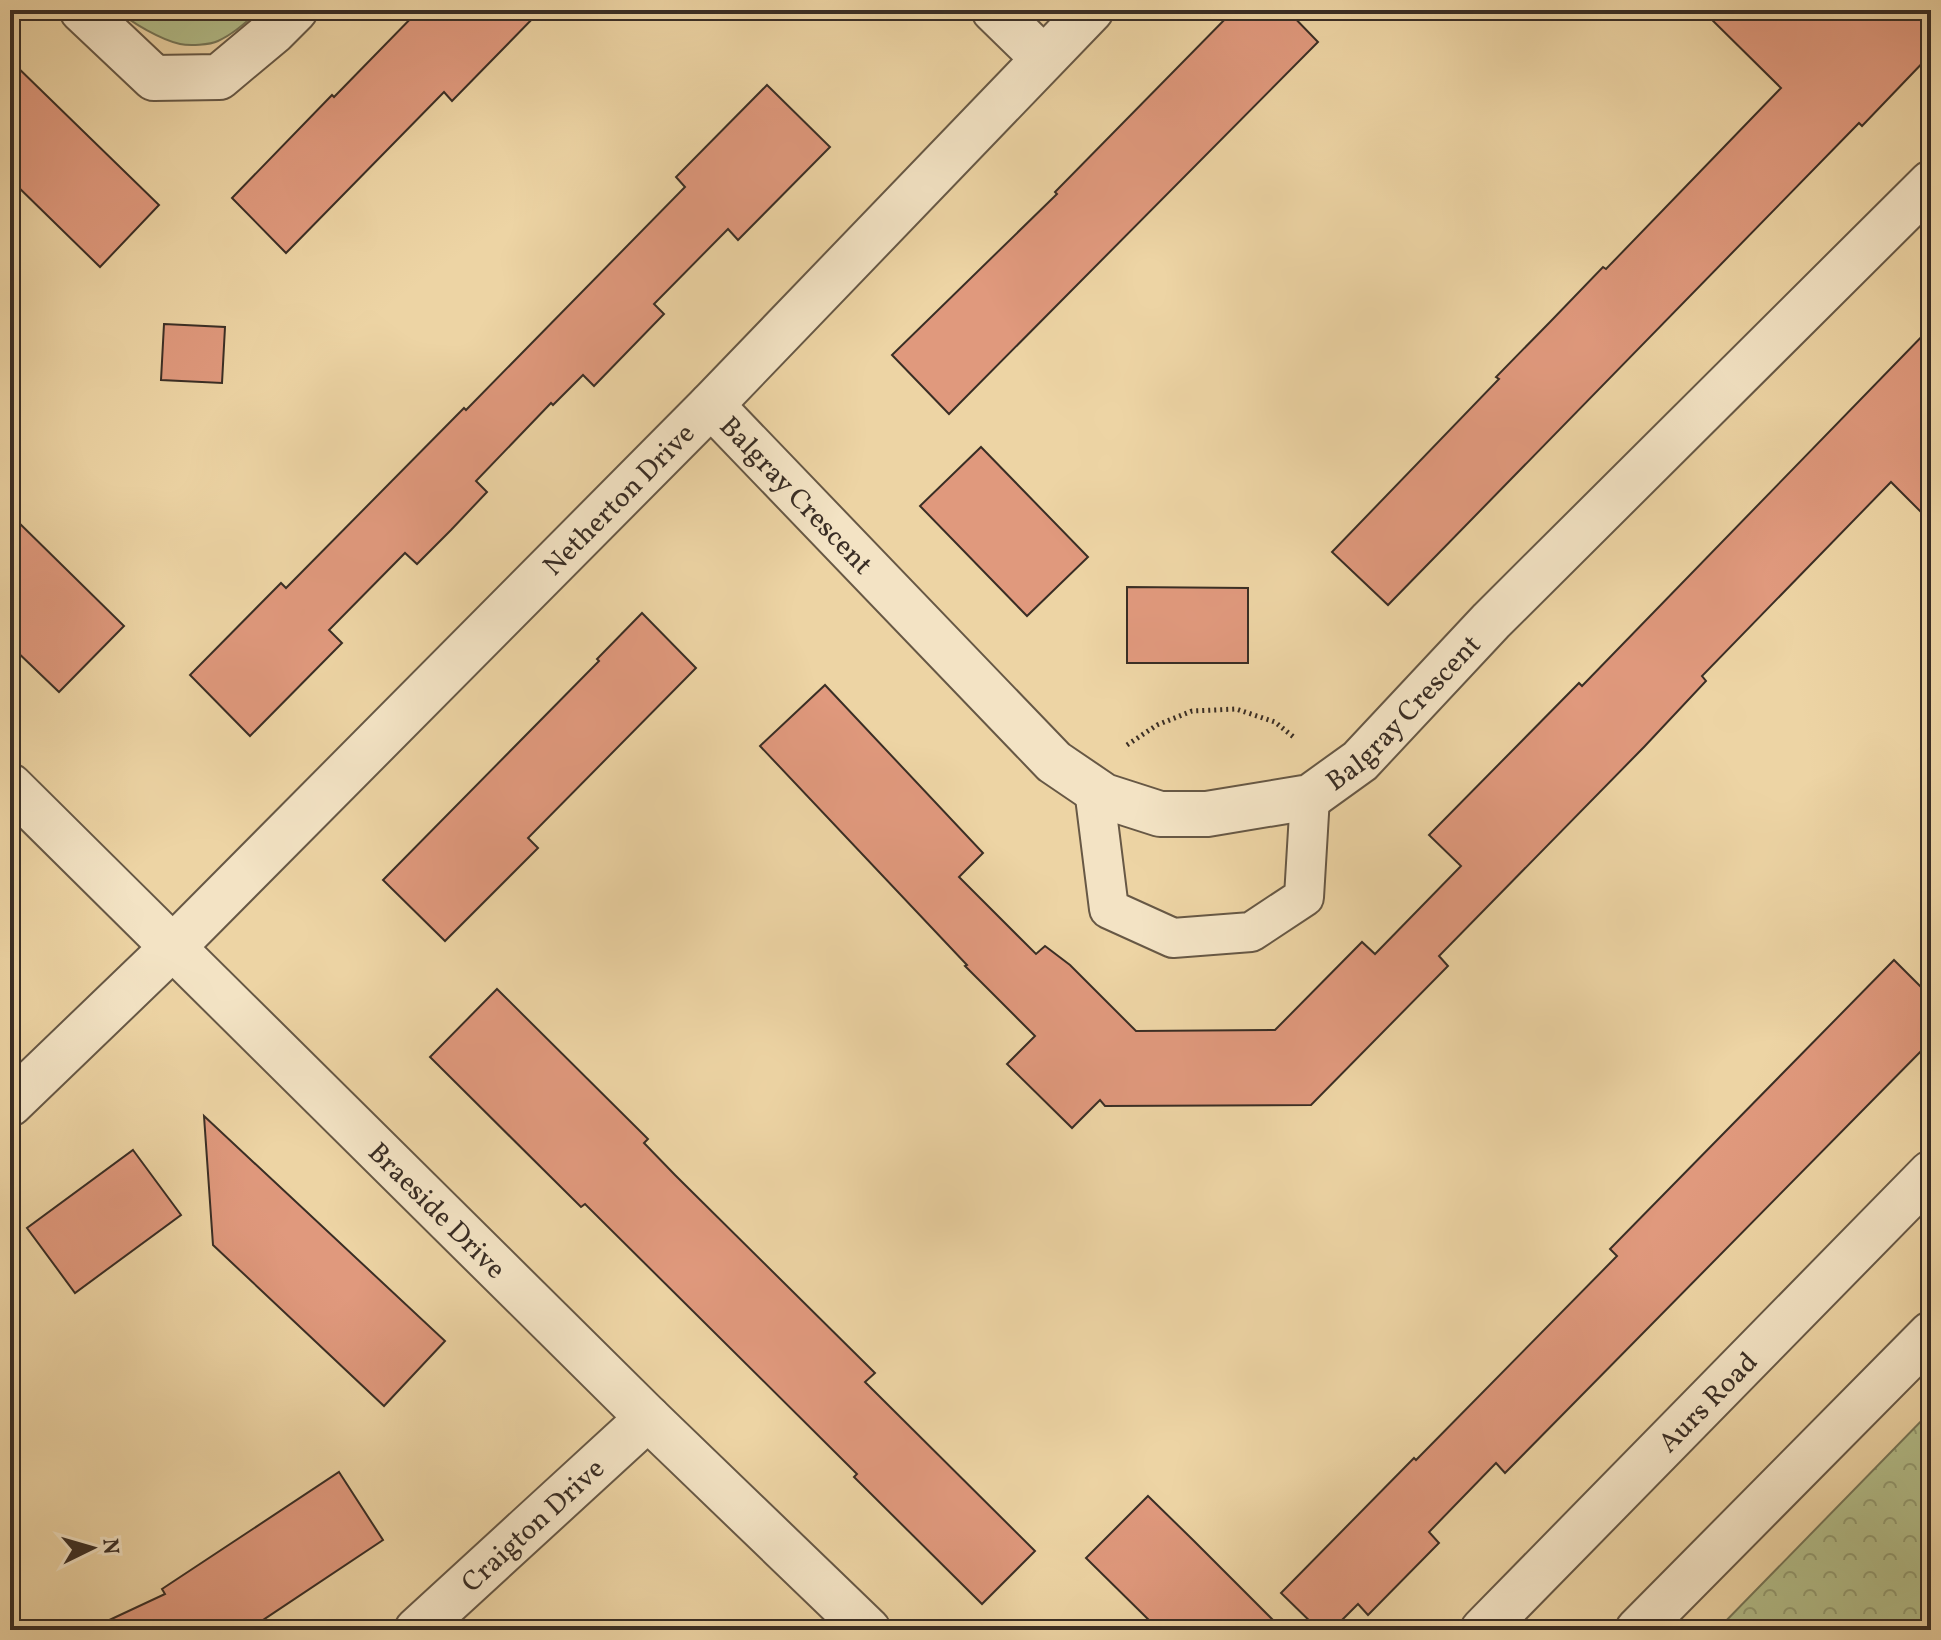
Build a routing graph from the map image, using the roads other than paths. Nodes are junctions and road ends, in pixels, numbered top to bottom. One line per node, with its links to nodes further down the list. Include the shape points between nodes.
1 (82, 10): 2 (street, via 154,78 219,77)
2 (295, 10)
3 (994, 10): 5 (street)
4 (1091, 10): 5 (street, Netherton Drive)
5 (1043, 58): 7 (street, Netherton Drive)
6 (1931, 183): 10 (street, Balgray Crescent, via 1491,621 1360,761)
7 (711, 405): 8 (street, Balgray Crescent, via 1054,762); 11 (street, Netherton Drive)
8 (1087, 784): 10 (street, Balgray Crescent, via 1104,796 1160,814 1207,814); 10 (lane, via 1109,909 1173,938 1251,932 1304,897)
9 (10, 786): 11 (street, Braeside Drive)
10 (1325, 786)
11 (172, 948): 12 (street, Netherton Drive); 15 (street, Braeside Drive)
12 (10, 1104)
13 (1931, 1173): 18 (street, Aurs Road)
14 (1931, 1334): 19 (street)
15 (648, 1418): 16 (street, Craigton Drive); 17 (street, Braeside Drive)
16 (417, 1630)
17 (868, 1630)
18 (1483, 1630)
19 (1638, 1630)

